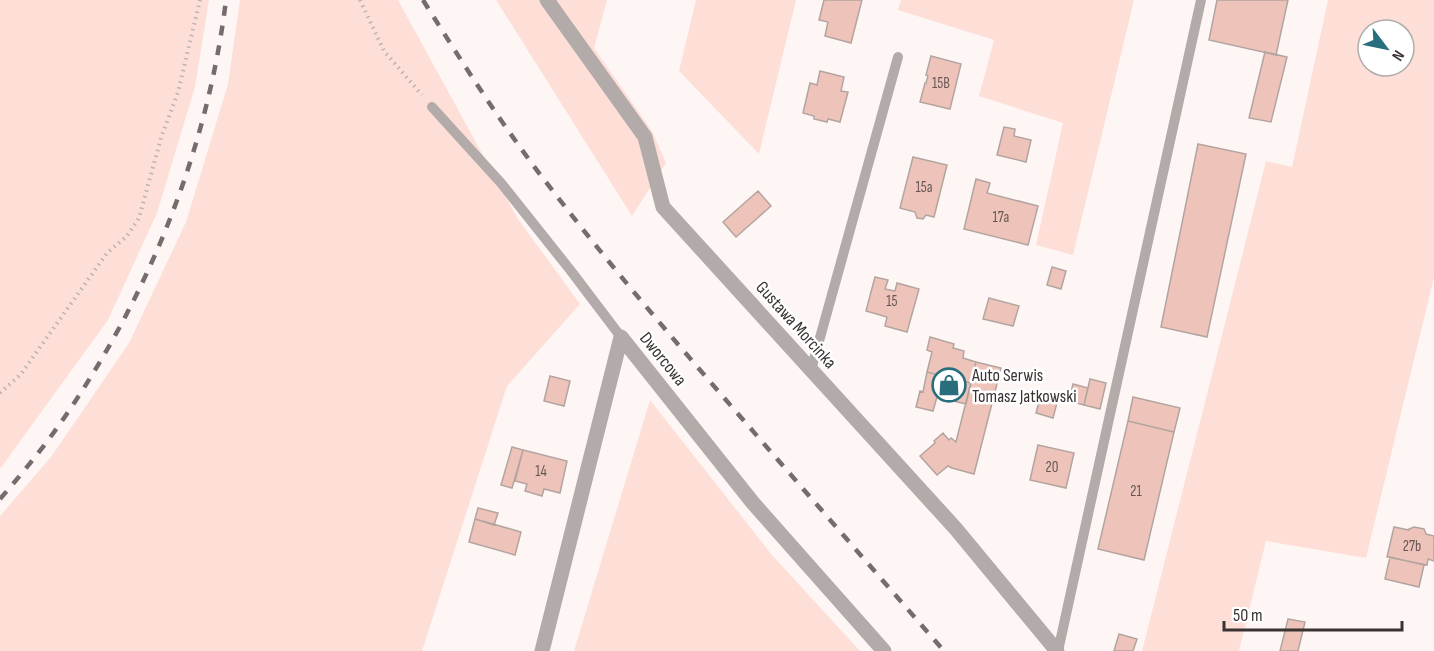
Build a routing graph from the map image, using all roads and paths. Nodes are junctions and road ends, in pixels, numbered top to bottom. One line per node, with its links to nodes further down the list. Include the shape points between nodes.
1 (200, 0): 9 (path, via 178,92 139,218 127,236 107,253 21,374)
2 (360, 0): 6 (path, via 384,51)
3 (546, 0): 8 (street, Gustawa Morcinka, via 645,137 663,207)
4 (1201, 0): 12 (lane)
5 (898, 57): 8 (lane)
6 (432, 107): 7 (lane, via 501,183)
7 (621, 337): 10 (street, Dworcowa); 11 (street, Dworcowa, via 753,504)
8 (811, 370): 12 (street, Gustawa Morcinka, via 956,529)
9 (0, 393)
10 (542, 651)
11 (885, 651)
12 (1058, 651)

